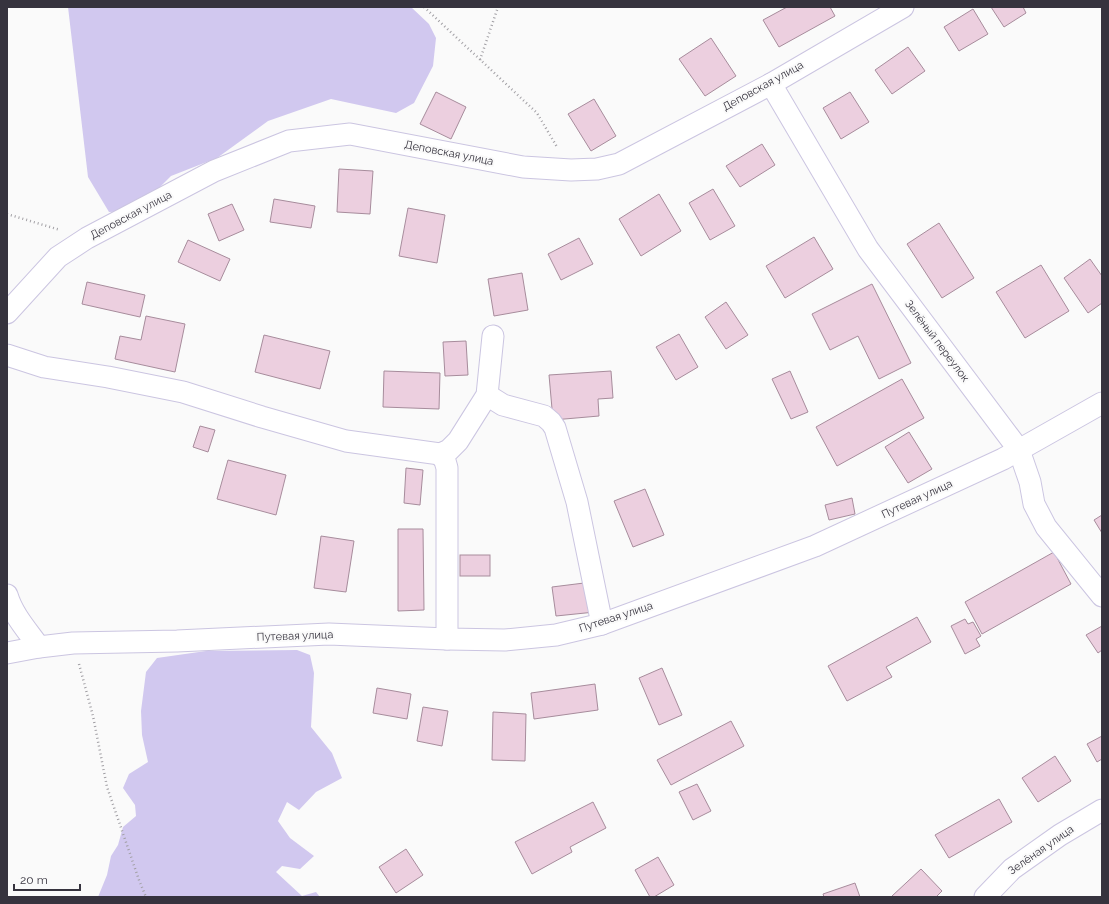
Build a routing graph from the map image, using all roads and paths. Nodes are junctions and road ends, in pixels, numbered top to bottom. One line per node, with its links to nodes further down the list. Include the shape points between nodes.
1 (424, 7): 4 (path)
2 (498, 7): 4 (path)
3 (903, 7): 5 (street, Деповская улица)
4 (480, 60): 6 (path, via 537,114)
5 (771, 84): 6 (street, Деповская улица, via 619,164 597,169); 14 (street, Зелёный переулок, via 868,249)
6 (570, 170): 8 (street, Деповская улица, via 524,167 350,134 289,141 214,171)
7 (7, 214): 8 (path)
8 (87, 238): 9 (street, Деповская улица, via 58,257)
9 (7, 313)
10 (493, 336): 12 (street)
11 (7, 355): 15 (street, via 44,367 183,392 346,441)
12 (487, 395): 15 (street, via 458,441 449,450); 18 (street, via 503,405 544,416 555,428 577,502)
13 (1102, 403): 14 (street, Путевая улица)
14 (1019, 450): 17 (street, Зелёный переулок, via 1030,482 1034,504 1046,527); 18 (street, Путевая улица, via 815,546)
15 (440, 454): 19 (street, via 447,468)
16 (7, 595): 21 (street, via 16,615)
17 (1102, 596)
18 (602, 624): 19 (street, Путевая улица, via 556,635 505,640)
19 (447, 639): 20 (street, Путевая улица, via 330,634)
20 (73, 643): 21 (street, Путевая улица); 24 (path, via 93,716 107,787)
21 (39, 647): 22 (street, Путевая улица)
22 (7, 653)
23 (1102, 810): 25 (street, Зелёная улица, via 1060,835 1012,869)
24 (146, 897)
25 (984, 897)

